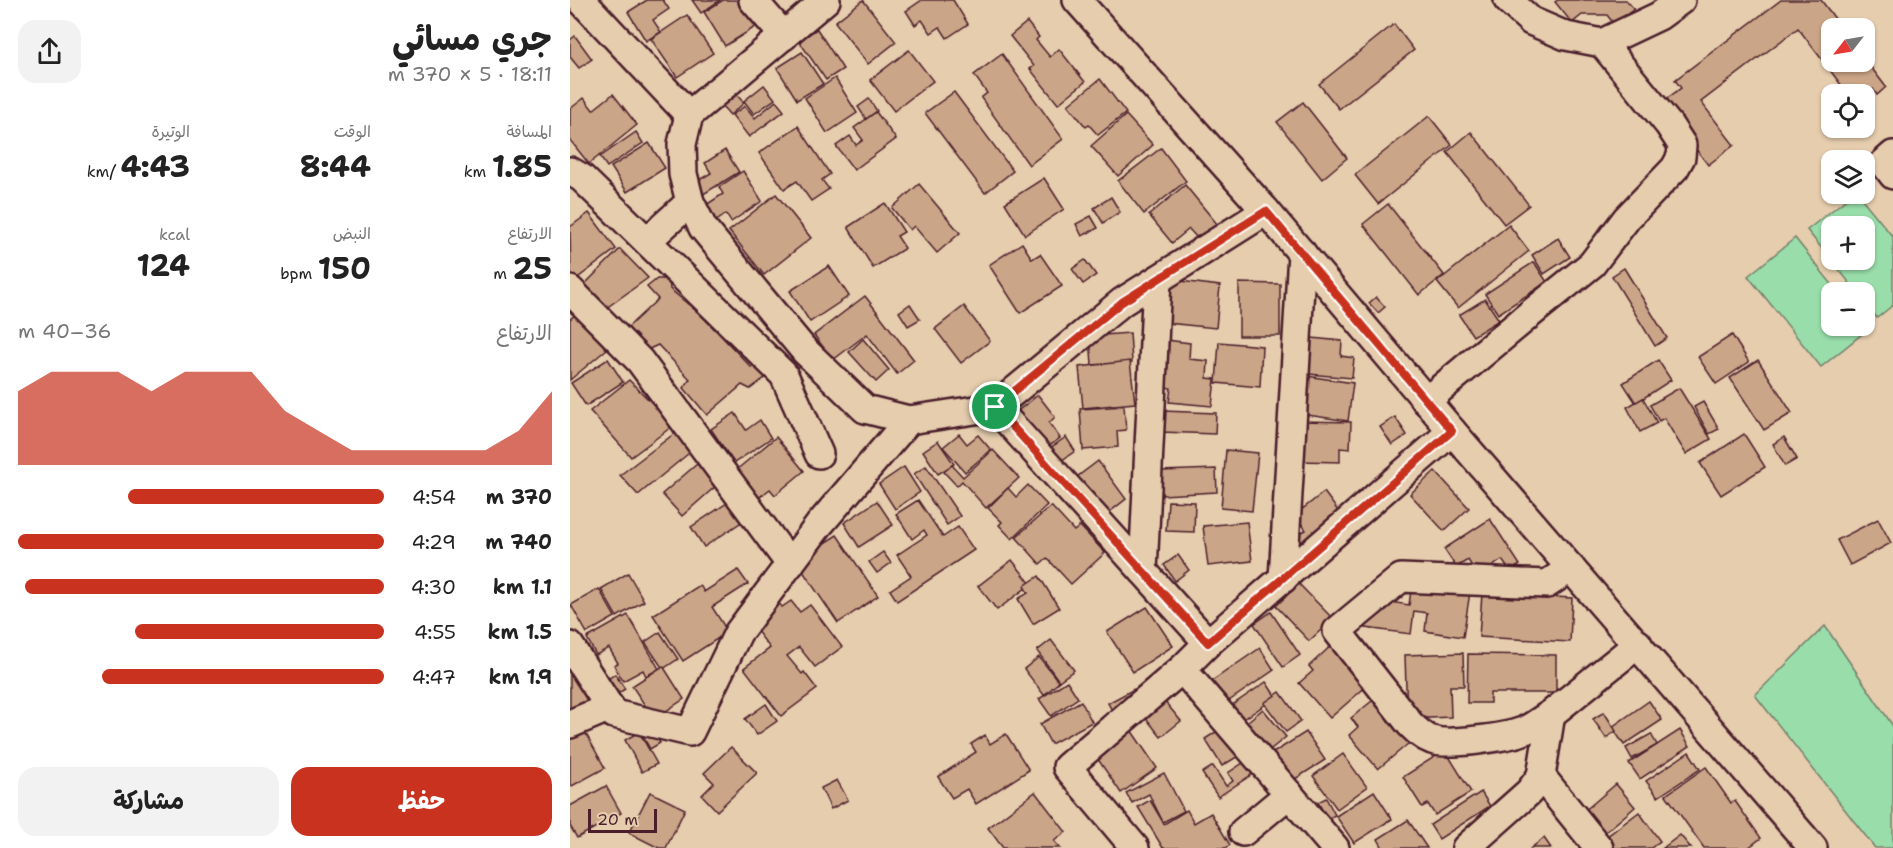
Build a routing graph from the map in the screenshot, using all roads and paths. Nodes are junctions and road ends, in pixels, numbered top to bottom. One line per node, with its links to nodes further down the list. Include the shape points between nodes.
1 (581, 0): 9 (street)
2 (753, 0): 7 (street)
3 (826, 0): 7 (street)
4 (1077, 0): 14 (street)
5 (1508, 0): 8 (street, via 1531,21 1566,36)
6 (1681, 0): 8 (street, via 1659,16)
7 (784, 36): 9 (street)
8 (1602, 42): 19 (street, via 1669,125 1682,145 1681,157 1592,264)
9 (689, 116): 13 (street, via 682,144 683,174)
10 (1893, 155): 12 (street, via 1884,163)
11 (570, 171): 15 (street)
12 (1893, 175)
13 (690, 202): 15 (street); 21 (street, via 703,228 804,350 865,409)
14 (1266, 211): 16 (street); 17 (street)
15 (648, 241): 23 (street, via 784,375)
16 (1302, 254): 19 (street); 27 (street)
17 (1157, 280): 20 (street, via 1122,302); 26 (street)
18 (570, 290): 24 (street, via 640,361)
19 (1426, 401): 22 (street)
20 (995, 407): 21 (street); 26 (street)
21 (909, 420): 24 (street)
22 (1452, 431): 25 (street); 27 (street)
23 (819, 454)
24 (790, 564): 32 (street, via 738,633 690,732 614,714)
25 (1571, 568): 29 (street); 33 (street, via 1547,584 1401,578 1337,631 1410,724 1434,741 1502,736 1524,730)
26 (1143, 571): 28 (street)
27 (1283, 579): 28 (street)
28 (1208, 643): 31 (street)
29 (1638, 644): 33 (street); 38 (street)
30 (570, 646): 32 (street)
31 (1182, 669): 36 (street); 39 (street, via 1067,767)
32 (610, 707): 34 (street)
33 (1551, 714): 35 (street)
34 (570, 724)
35 (1541, 776): 41 (street, via 1529,792); 42 (street)
36 (1289, 794): 37 (street); 40 (street)
37 (1243, 832)
38 (1803, 844)
39 (1135, 848)
40 (1335, 848)
41 (1466, 848)
42 (1599, 848)

